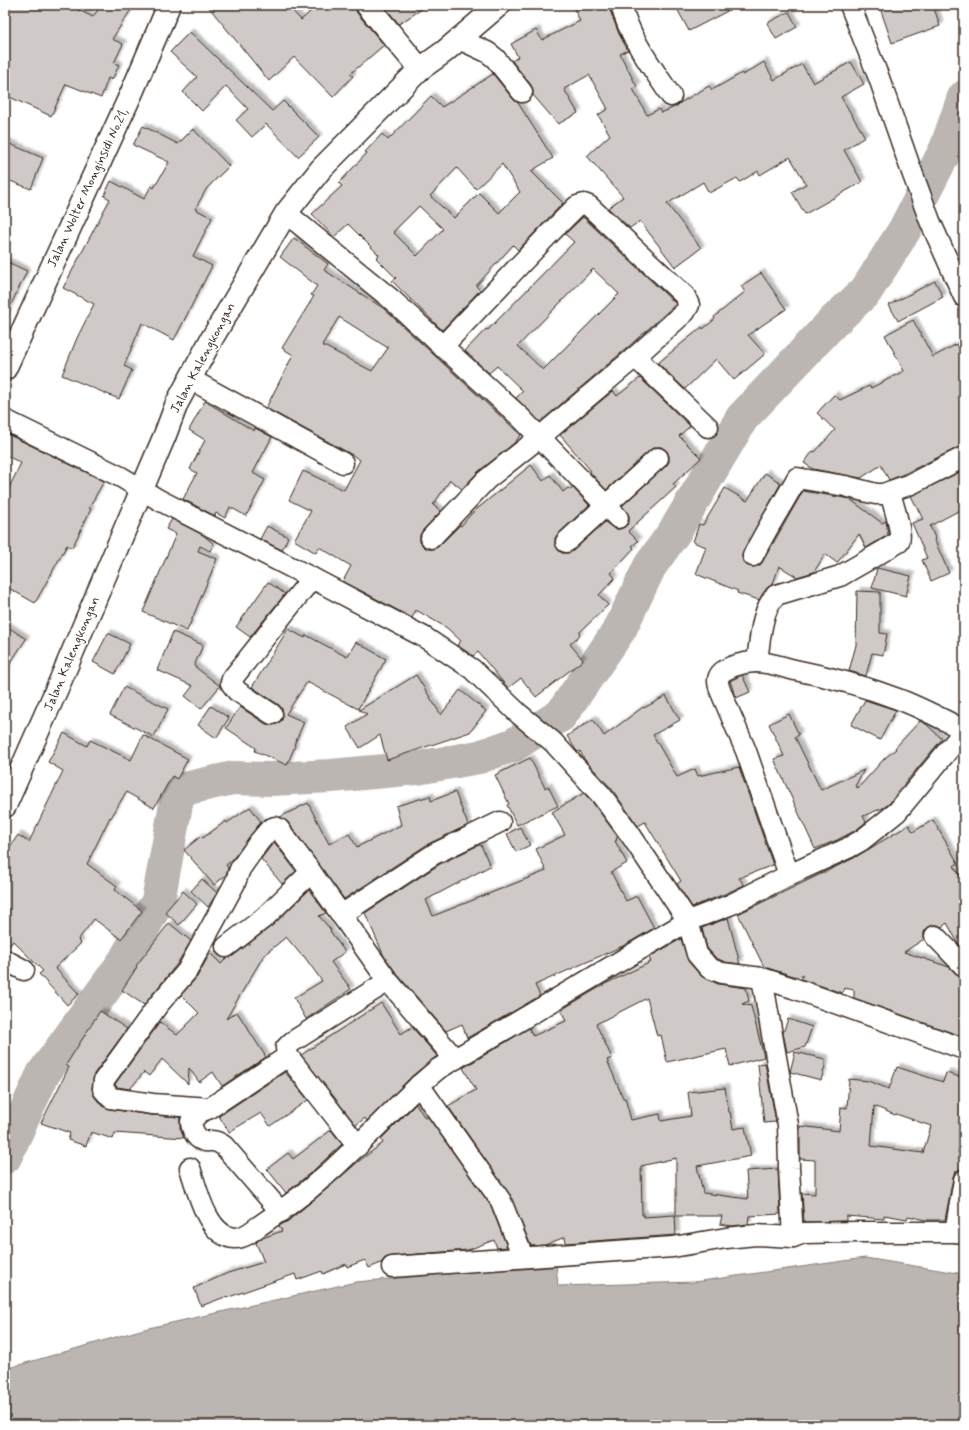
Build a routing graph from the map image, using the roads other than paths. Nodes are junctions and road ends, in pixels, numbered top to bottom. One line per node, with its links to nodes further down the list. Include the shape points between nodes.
1 (169, 5): 15 (highway, Jalan Wolter Monginsidi No.21,, via 132,92)
2 (367, 5): 7 (highway)
3 (499, 5): 6 (highway, Jalan Kalengkongan)
4 (621, 5): 9 (street, via 637,45)
5 (850, 5): 11 (street, via 930,221)
6 (458, 39): 7 (highway, Jalan Kalengkongan); 8 (street, via 495,58)
7 (420, 69): 10 (highway, Jalan Kalengkongan, via 321,169)
8 (522, 92)
9 (671, 96)
10 (286, 212): 13 (street, via 391,299); 16 (highway, Jalan Kalengkongan, via 225,314)
11 (958, 268): 12 (street)
12 (964, 297)
13 (442, 347): 14 (street, via 551,232 577,206 584,204 688,302 685,312); 19 (street)
14 (635, 357): 18 (street); 19 (street)
15 (5, 369)
16 (190, 379): 22 (street); 23 (highway, Jalan Kalengkongan, via 177,403)
17 (5, 420): 23 (street, via 121,477)
18 (708, 427)
19 (540, 437): 25 (street); 26 (street, via 486,480)
20 (964, 457): 24 (street)
21 (658, 458): 25 (street)
22 (343, 463)
23 (142, 490): 29 (street); 33 (highway, Jalan Kalengkongan)
24 (890, 493): 28 (street, via 876,494 797,478); 30 (street, via 900,535 899,542 840,576 776,595 766,609)
25 (612, 512): 27 (street)
26 (431, 538)
27 (566, 542)
28 (753, 556)
29 (312, 578): 31 (street, via 232,679 231,683 237,691); 38 (street, via 424,637 472,669 519,714 554,742 602,796)
30 (756, 662): 32 (street, via 874,690); 36 (street, via 731,666 719,676 718,682 746,751)
31 (272, 714)
32 (964, 730): 36 (street, via 897,812 885,823 848,848)
33 (8, 792)
34 (500, 822): 37 (street, via 434,854)
35 (311, 872): 37 (street); 40 (street, via 265,917); 50 (street, via 279,829 270,829 240,868 235,883 187,970 158,1005 104,1080 103,1089 111,1098)
36 (789, 875): 38 (street, via 732,904)
37 (341, 915): 45 (street)
38 (688, 921): 44 (street, via 697,954 709,968 722,973); 48 (street)
39 (935, 936): 42 (street)
40 (226, 947)
41 (5, 960): 43 (street)
42 (964, 966)
43 (24, 970)
44 (762, 978): 46 (street); 56 (street, via 788,1125)
45 (388, 981): 47 (street, via 288,1045); 48 (street)
46 (964, 1049)
47 (288, 1056): 50 (street); 51 (street)
48 (455, 1059): 49 (street)
49 (419, 1085): 51 (street); 57 (street, via 501,1202)
50 (210, 1108): 54 (street, via 200,1112 191,1121 200,1140 217,1141 224,1146)
51 (358, 1146): 54 (street)
52 (190, 1168): 54 (street, via 203,1209 210,1222 220,1232 235,1238 244,1236)
53 (964, 1180): 55 (street)
54 (281, 1212)
55 (960, 1232): 56 (street, via 811,1233)
56 (793, 1237): 57 (street, via 756,1235 672,1247)
57 (522, 1257): 58 (street)
58 (392, 1267)

